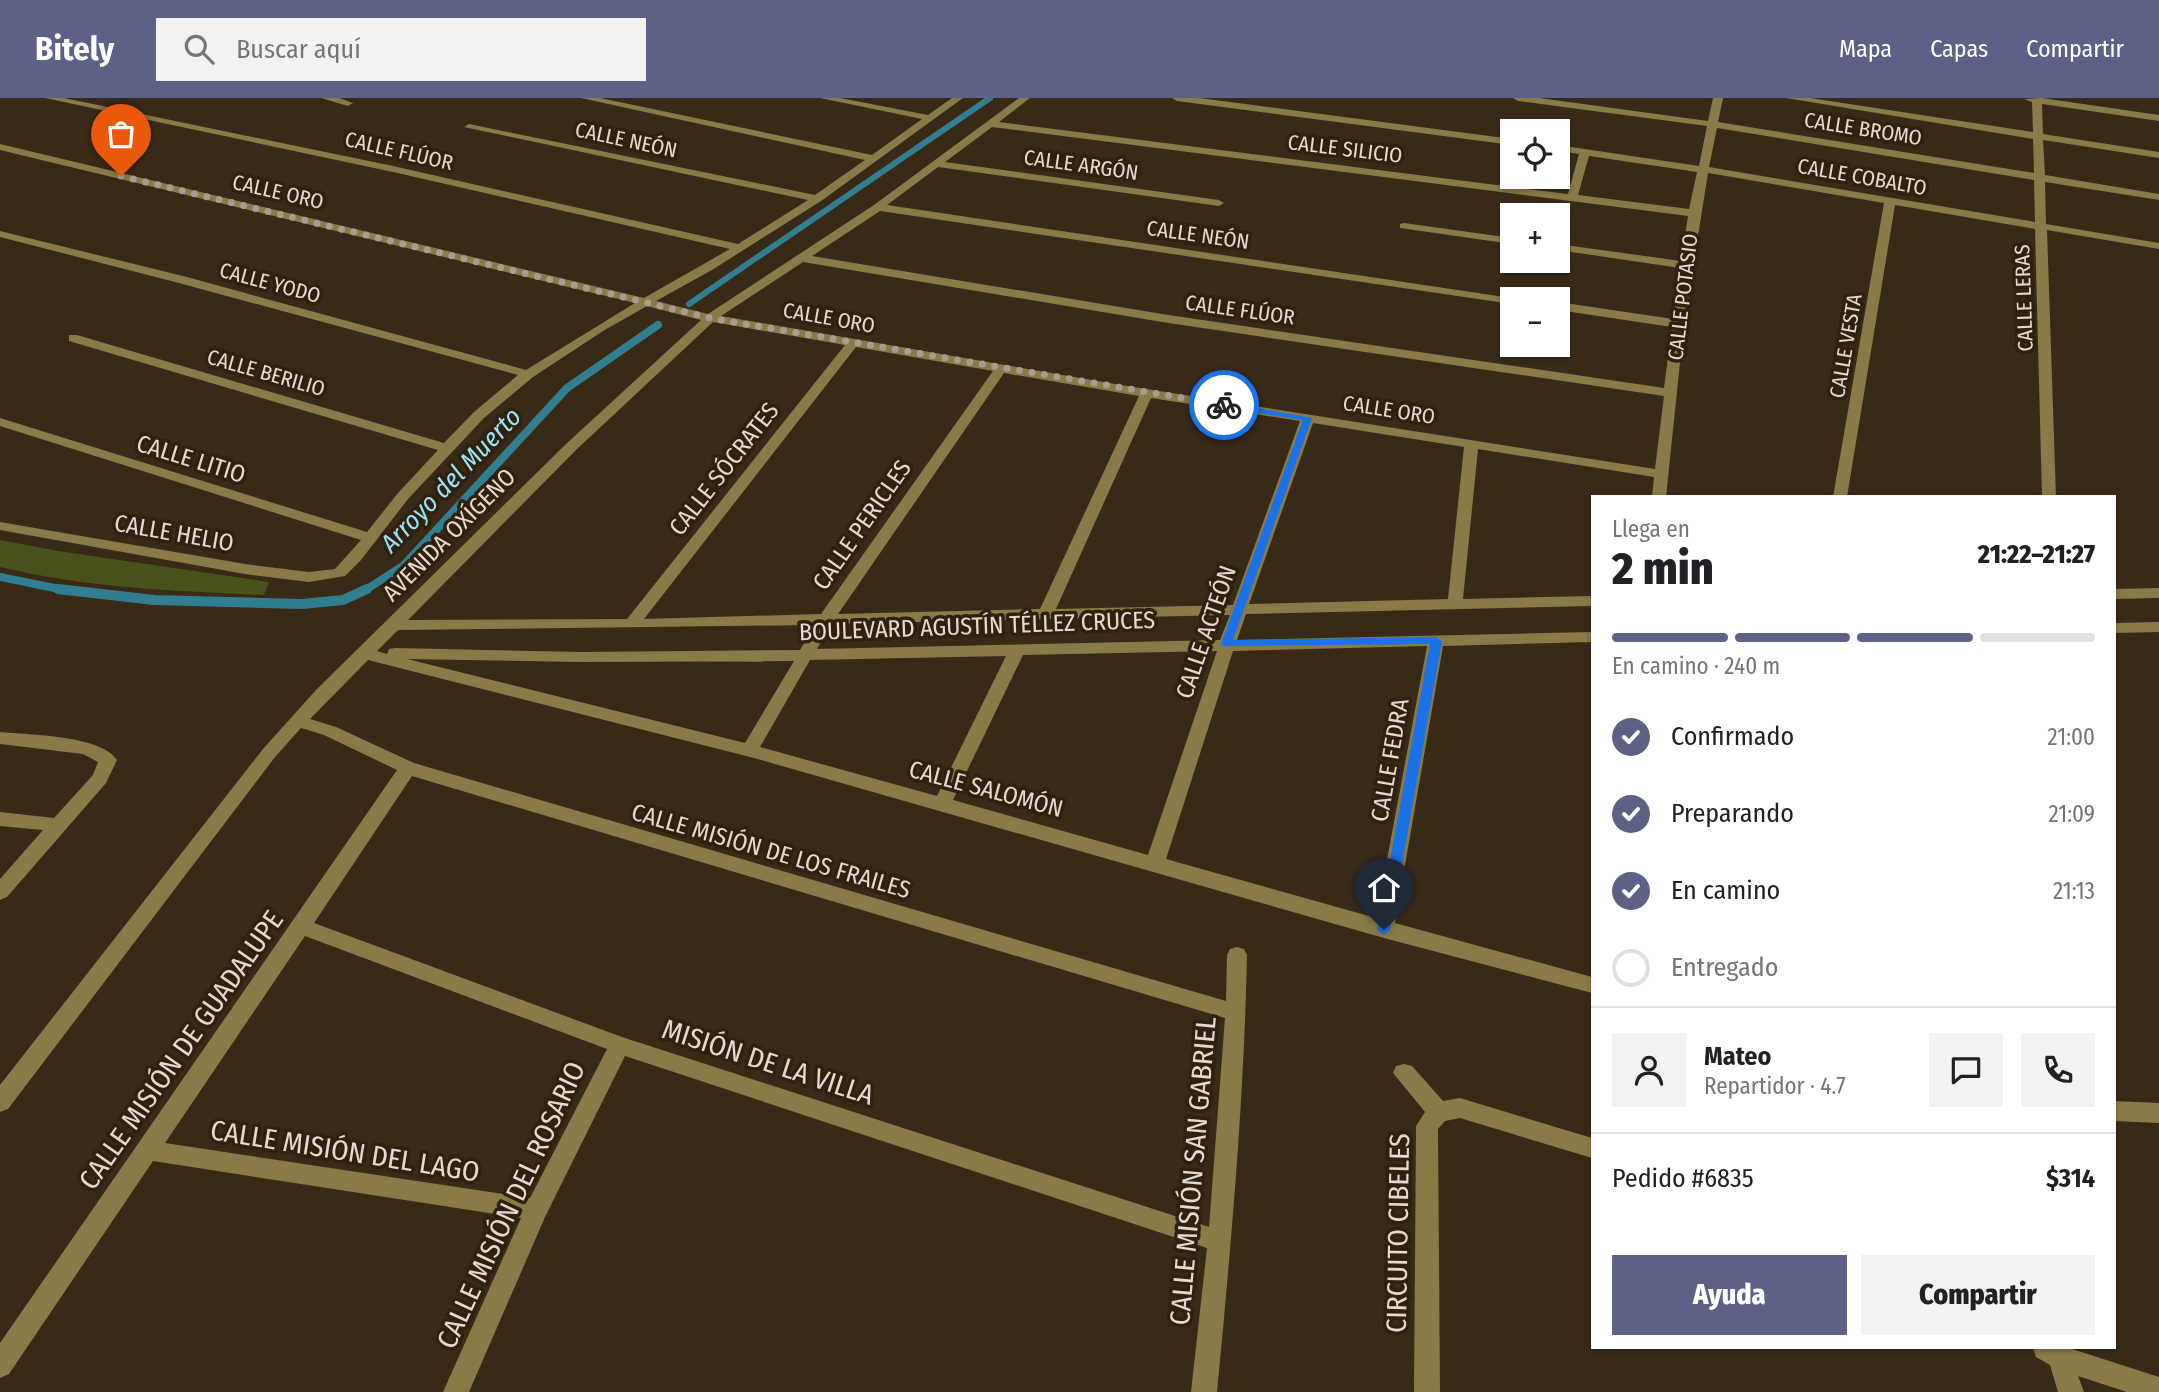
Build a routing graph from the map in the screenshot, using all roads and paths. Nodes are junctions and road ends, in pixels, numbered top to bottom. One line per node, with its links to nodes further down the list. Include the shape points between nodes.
1 (50, 98): 40 (street, CALLE FLÚOR, via 393,169)
2 (326, 98): 12 (street)
3 (586, 98): 24 (street)
4 (825, 98): 13 (street)
5 (958, 98): 13 (street, AVENIDA OXÍGENO)
6 (1025, 98): 15 (street, AVENIDA OXÍGENO)
7 (1177, 98): 19 (street)
8 (1518, 98): 16 (street, CALLE BROMO)
9 (1718, 98): 16 (street, CALLE POTASIO)
10 (1791, 98): 18 (street)
11 (2033, 99): 14 (street); 18 (street, CALLE LERAS)
12 (348, 103)
13 (931, 118): 24 (street, AVENIDA OXÍGENO)
14 (2159, 118)
15 (991, 124): 25 (street, AVENIDA OXÍGENO); 28 (street, CALLE SILICIO)
16 (1711, 124): 26 (street, CALLE POTASIO); 27 (street, CALLE BROMO)
17 (469, 127): 30 (street, CALLE NEÓN)
18 (2038, 135): 23 (street); 27 (street, CALLE LERAS)
19 (1500, 140)
20 (0, 147): 45 (street, CALLE ORO)
21 (1570, 150): 22 (street, CALLE COBALTO)
22 (1585, 152): 26 (street, CALLE COBALTO); 28 (street)
23 (2159, 155)
24 (873, 158): 30 (street, AVENIDA OXÍGENO)
25 (937, 164): 32 (street, CALLE ARGÓN); 33 (street, AVENIDA OXÍGENO)
26 (1701, 169): 31 (street, CALLE COBALTO); 34 (street, CALLE POTASIO)
27 (2040, 176): 29 (street, CALLE BROMO); 36 (street, CALLE LERAS)
28 (1572, 197): 34 (street, CALLE SILICIO)
29 (2159, 197)
30 (817, 199): 40 (street, AVENIDA OXÍGENO)
31 (1890, 201): 36 (street, CALLE COBALTO); 61 (street, CALLE VESTA)
32 (1219, 203)
33 (878, 208): 42 (street, AVENIDA OXÍGENO); 44 (street, CALLE NEÓN)
34 (1694, 213): 43 (street, CALLE POTASIO)
35 (1404, 226): 38 (street)
36 (2042, 227): 39 (street, CALLE COBALTO); 62 (street, CALLE LERAS)
37 (0, 234): 52 (street, CALLE YODO)
38 (1500, 239)
39 (2159, 246)
40 (739, 248): 45 (street, AVENIDA OXÍGENO)
41 (1570, 249): 43 (street)
42 (803, 258): 47 (street, AVENIDA OXÍGENO); 54 (street, CALLE FLÚOR, via 1162,318)
43 (1686, 265): 48 (street, CALLE POTASIO)
44 (1500, 298)
45 (643, 302): 47 (street, CALLE ORO); 52 (street, AVENIDA OXÍGENO)
46 (1570, 308): 48 (street)
47 (710, 318): 50 (street, CALLE ORO); 74 (street, AVENIDA OXÍGENO, via 571,447)
48 (1678, 324): 54 (street, CALLE POTASIO)
49 (73, 338): 58 (street, CALLE BERILIO)
50 (852, 344): 51 (street, CALLE ORO); 73 (street, CALLE SÓCRATES)
51 (1001, 368): 53 (street, CALLE ORO); 72 (street, CALLE PERICLES)
52 (528, 374): 58 (street, AVENIDA OXÍGENO)
53 (1147, 393): 55 (street, CALLE ORO); 71 (street)
54 (1672, 393): 59 (street, CALLE POTASIO)
55 (1308, 418): 57 (street, CALLE ORO); 70 (street, CALLE ACTEÓN)
56 (0, 422): 64 (street, CALLE LITIO)
57 (1471, 445): 59 (street, CALLE ORO); 69 (street)
58 (447, 447): 64 (street, AVENIDA OXÍGENO)
59 (1663, 474): 60 (street, CALLE POTASIO)
60 (1659, 495)
61 (1840, 495)
62 (2049, 495)
63 (0, 527): 65 (street, CALLE HELIO, via 245,569 309,577)
64 (370, 538): 65 (street, AVENIDA OXÍGENO)
65 (340, 573)
66 (2159, 593): 67 (street)
67 (2116, 594)
68 (1591, 601): 69 (street, BOULEVARD AGUSTÍN TÉLLEZ CRUCES)
69 (1455, 604): 70 (street, BOULEVARD AGUSTÍN TÉLLEZ CRUCES)
70 (1240, 609): 71 (street, BOULEVARD AGUSTÍN TÉLLEZ CRUCES); 79 (street, CALLE ACTEÓN)
71 (1046, 613): 72 (street, BOULEVARD AGUSTÍN TÉLLEZ CRUCES)
72 (827, 618): 73 (street, BOULEVARD AGUSTÍN TÉLLEZ CRUCES); 82 (street, CALLE PERICLES)
73 (631, 624): 74 (street, BOULEVARD AGUSTÍN TÉLLEZ CRUCES)
74 (394, 625): 81 (street, AVENIDA OXÍGENO)
75 (2159, 627): 76 (street)
76 (2116, 628)
77 (1591, 638): 78 (street, BOULEVARD AGUSTÍN TÉLLEZ CRUCES)
78 (1436, 641): 79 (street, BOULEVARD AGUSTÍN TÉLLEZ CRUCES); 93 (street, CALLE FEDRA)
79 (1227, 644): 80 (street, BOULEVARD AGUSTÍN TÉLLEZ CRUCES); 90 (street, CALLE ACTEÓN)
80 (1018, 649): 82 (street, BOULEVARD AGUSTÍN TÉLLEZ CRUCES); 87 (street)
81 (363, 653): 82 (street, BOULEVARD AGUSTÍN TÉLLEZ CRUCES); 83 (street, AVENIDA OXÍGENO); 85 (street, CALLE SALOMÓN)
82 (805, 655): 85 (street, CALLE PERICLES)
83 (298, 721): 86 (street, CALLE MISIÓN DE LOS FRAILES); 99 (street, AVENIDA OXÍGENO)
84 (0, 738): 89 (street, via 87,748 108,760 100,778)
85 (749, 751): 87 (street, CALLE SALOMÓN)
86 (408, 768): 92 (street, CALLE MISIÓN DE GUADALUPE); 96 (street, CALLE MISIÓN DE LOS FRAILES)
87 (942, 804): 90 (street, CALLE SALOMÓN)
88 (0, 819): 89 (street)
89 (58, 825): 91 (street)
90 (1155, 863): 93 (street, CALLE SALOMÓN)
91 (0, 892)
92 (303, 927): 97 (street, MISIÓN DE LA VILLA); 104 (street, CALLE MISIÓN DE GUADALUPE)
93 (1384, 930): 95 (street, CALLE SALOMÓN)
94 (1237, 955): 96 (street, CALLE MISIÓN SAN GABRIEL)
95 (1591, 984)
96 (1236, 1013): 106 (street, CALLE MISIÓN SAN GABRIEL)
97 (620, 1045): 105 (street, CALLE MISIÓN DEL ROSARIO); 106 (street, MISIÓN DE LA VILLA)
98 (1404, 1073): 101 (street)
99 (0, 1102)
100 (2116, 1111): 102 (street)
101 (1439, 1112): 103 (street, CIRCUITO CIBELES, via 1460,1108); 112 (street, CIRCUITO CIBELES, via 1427,1126)
102 (2159, 1113)
103 (1591, 1148)
104 (146, 1150): 105 (street, CALLE MISIÓN DEL LAGO); 108 (street, CALLE MISIÓN DE GUADALUPE)
105 (536, 1210): 110 (street, CALLE MISIÓN DEL ROSARIO)
106 (1219, 1241): 111 (street, CALLE MISIÓN SAN GABRIEL)
107 (2052, 1352): 109 (street); 113 (street)
108 (0, 1365)
109 (2159, 1391)
110 (456, 1392)
111 (1204, 1392)
112 (1427, 1392)
113 (2071, 1392)

